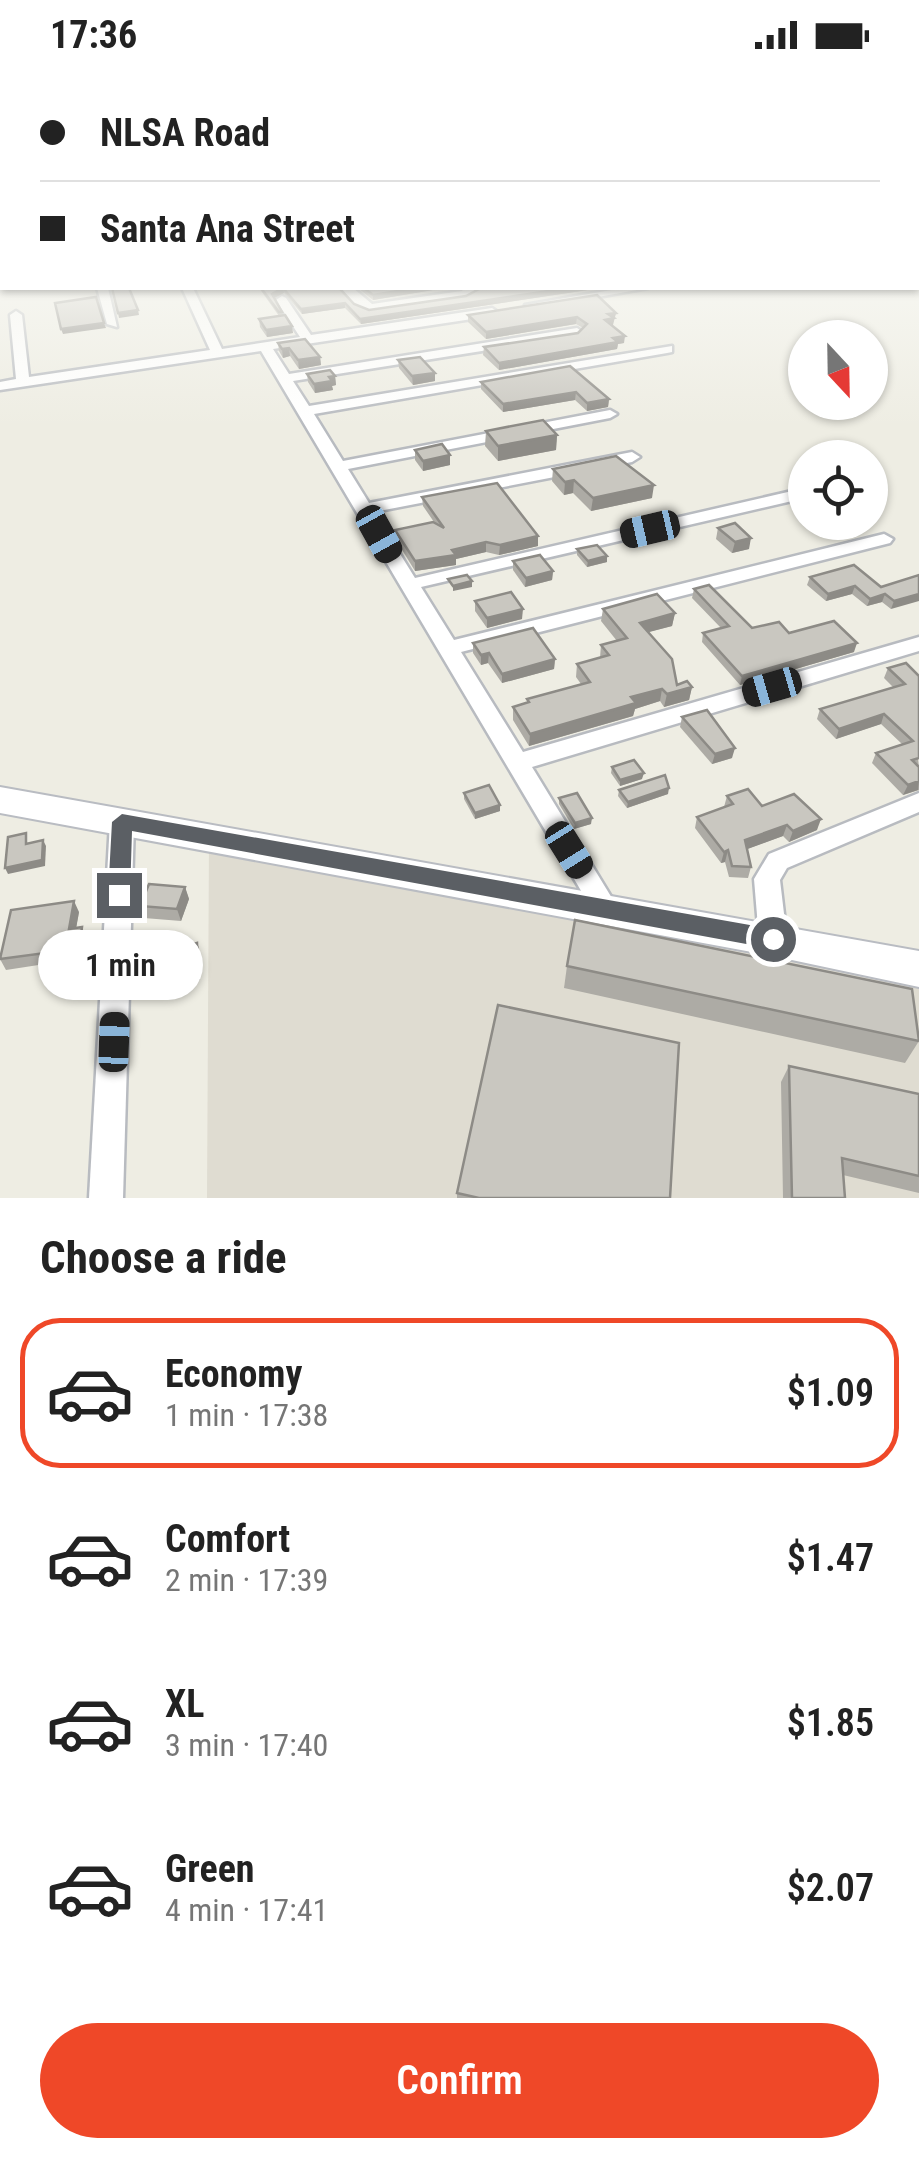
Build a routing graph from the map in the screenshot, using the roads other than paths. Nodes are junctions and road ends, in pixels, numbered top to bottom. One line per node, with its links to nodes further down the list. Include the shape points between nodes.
1 (17, 322): 11 (street)
2 (203, 322): 9 (street)
3 (296, 322): 6 (street)
4 (429, 322): 6 (street)
5 (577, 332): 10 (street)
6 (308, 340): 7 (street)
7 (265, 346): 9 (street); 10 (street)
8 (666, 350): 13 (street)
9 (218, 353): 11 (street)
10 (286, 378): 13 (street)
11 (22, 383): 12 (street)
12 (0, 386)
13 (306, 411): 16 (street)
14 (610, 414): 16 (street)
15 (632, 457): 18 (street)
16 (340, 466): 18 (street)
17 (788, 497): 20 (street)
18 (365, 509): 20 (street)
19 (880, 540): 22 (street)
20 (407, 585): 22 (street)
21 (919, 644): 23 (street)
22 (446, 649): 23 (street)
23 (514, 763): 27 (street)
24 (0, 800): 26 (main road)
25 (919, 802): 28 (street, via 778,861 767,879)
26 (122, 822): 27 (main road); 30 (street)
27 (605, 908): 28 (main road)
28 (773, 939): 29 (main road)
29 (919, 970)
30 (106, 1198)

